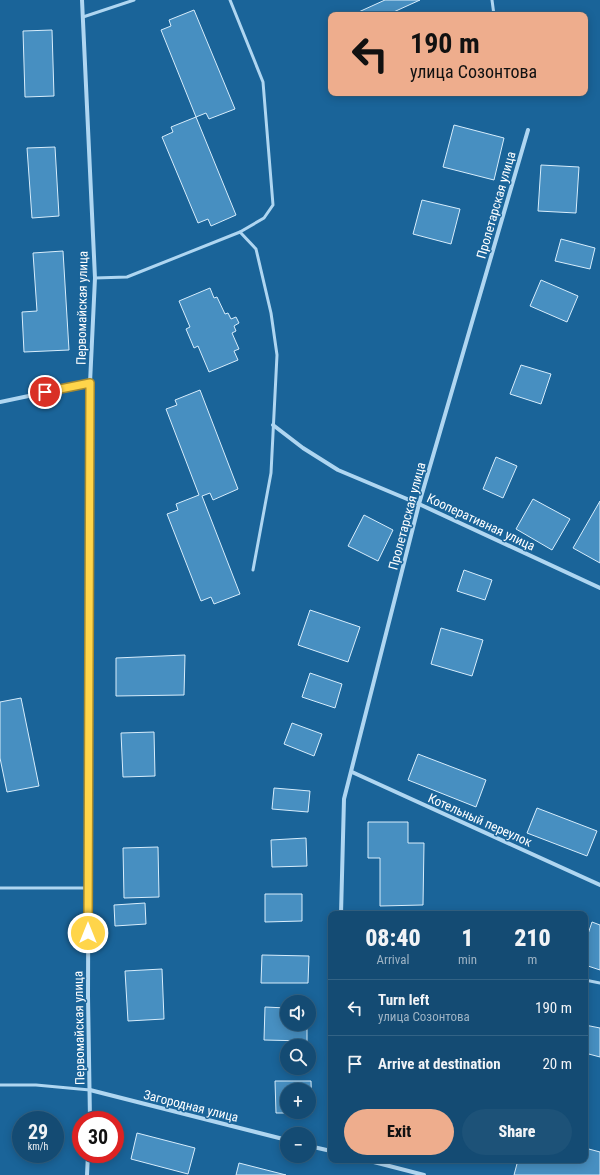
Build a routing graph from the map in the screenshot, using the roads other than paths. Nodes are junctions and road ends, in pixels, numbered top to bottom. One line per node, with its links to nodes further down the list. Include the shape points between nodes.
1 (82, 0): 6 (street, Первомайская улица)
2 (134, 0): 6 (lane)
3 (230, 0): 8 (lane, via 263,82 273,205 264,218)
4 (492, 0): 5 (lane)
5 (494, 12)
6 (83, 17): 9 (street, Первомайская улица)
7 (528, 130): 13 (street, Пролетарская улица)
8 (240, 232): 9 (lane, via 127,277); 12 (lane, via 256,250 271,313 277,355)
9 (95, 278): 10 (street, Первомайская улица)
10 (90, 383): 11 (street); 19 (street, Первомайская улица)
11 (0, 402)
12 (273, 425): 13 (street, Кооперативная улица, via 338,470); 14 (lane, via 271,473)
13 (419, 504): 15 (street, Кооперативная улица); 16 (street, Пролетарская улица)
14 (253, 570)
15 (600, 588)
16 (352, 772): 17 (street, Котельный переулок); 20 (street, Пролетарская улица, via 344,799)
17 (600, 885)
18 (0, 888): 19 (lane)
19 (89, 888): 24 (street, Первомайская улица)
20 (342, 911)
21 (588, 981): 22 (lane)
22 (600, 983)
23 (0, 1086): 24 (lane, via 36,1084)
24 (90, 1090): 25 (street, Первомайская улица); 26 (street, Загородная улица)
25 (90, 1111)
26 (280, 1138)
27 (316, 1148): 28 (street)
28 (328, 1150)
29 (88, 1163): 31 (street)
30 (378, 1163): 32 (street)
31 (87, 1175)
32 (424, 1175)

